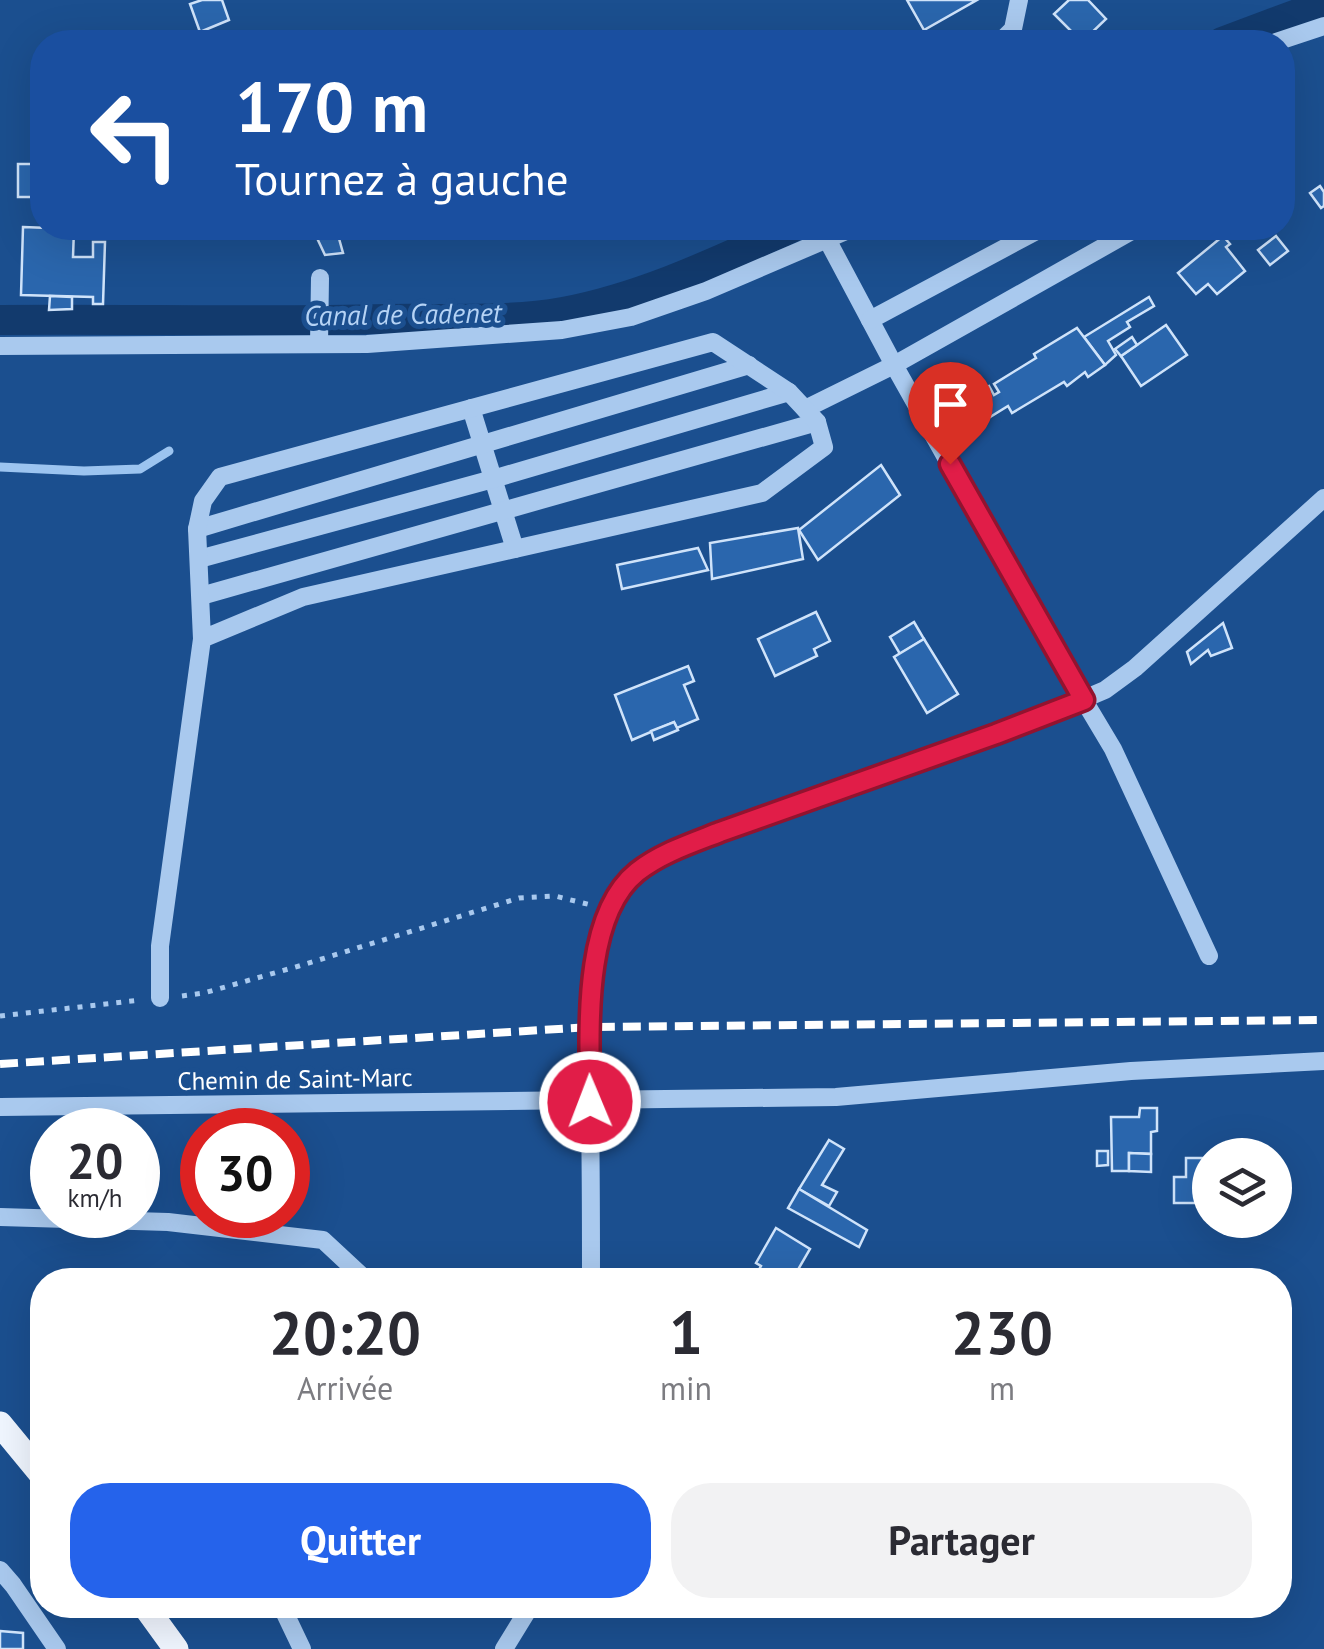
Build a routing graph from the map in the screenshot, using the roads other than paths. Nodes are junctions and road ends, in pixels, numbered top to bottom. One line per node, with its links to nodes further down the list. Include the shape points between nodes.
1 (1019, 0): 3 (street)
2 (1324, 26): 4 (street)
3 (1012, 30)
4 (1295, 36)
5 (812, 240): 11 (street, via 706,291 630,317 562,330)
6 (827, 240): 10 (street)
7 (1020, 240): 10 (street)
8 (1116, 240): 14 (street)
9 (320, 278): 11 (street)
10 (870, 320): 14 (street)
11 (319, 343): 12 (street)
12 (0, 346)
13 (749, 365): 15 (street); 16 (street, via 713,342); 18 (street)
14 (894, 365): 17 (street); 27 (street)
15 (789, 392): 17 (street); 19 (street)
16 (471, 408): 18 (street); 22 (street, via 220,477 203,501)
17 (811, 416): 21 (street); 23 (street, via 824,447 762,493)
18 (483, 445): 19 (street); 22 (street)
19 (493, 479): 21 (street); 24 (street)
20 (1324, 498): 27 (street, via 1135,668)
21 (503, 510): 23 (street); 25 (street)
22 (197, 529): 24 (street)
23 (515, 549): 26 (street, via 303,597)
24 (199, 559): 25 (street)
25 (200, 596): 26 (street)
26 (202, 639): 29 (street, via 160,946)
27 (1084, 700): 28 (street); 31 (street, via 681,847 635,874 610,910 597,948)
28 (1209, 956)
29 (160, 998)
30 (1324, 1061): 31 (street, Chemin de Saint-Marc, via 836,1097)
31 (590, 1102): 32 (street, Chemin de Saint-Marc); 35 (street)
32 (0, 1107)
33 (0, 1217): 34 (street, via 168,1222 323,1240)
34 (353, 1268)
35 (591, 1268)
36 (0, 1424): 37 (main road)
37 (30, 1460)
38 (0, 1570): 39 (street)
39 (30, 1610)
40 (36, 1618): 44 (street)
41 (153, 1618): 45 (main road)
42 (287, 1618): 46 (street)
43 (523, 1618): 47 (street)
44 (57, 1649)
45 (176, 1649)
46 (302, 1649)
47 (504, 1649)

